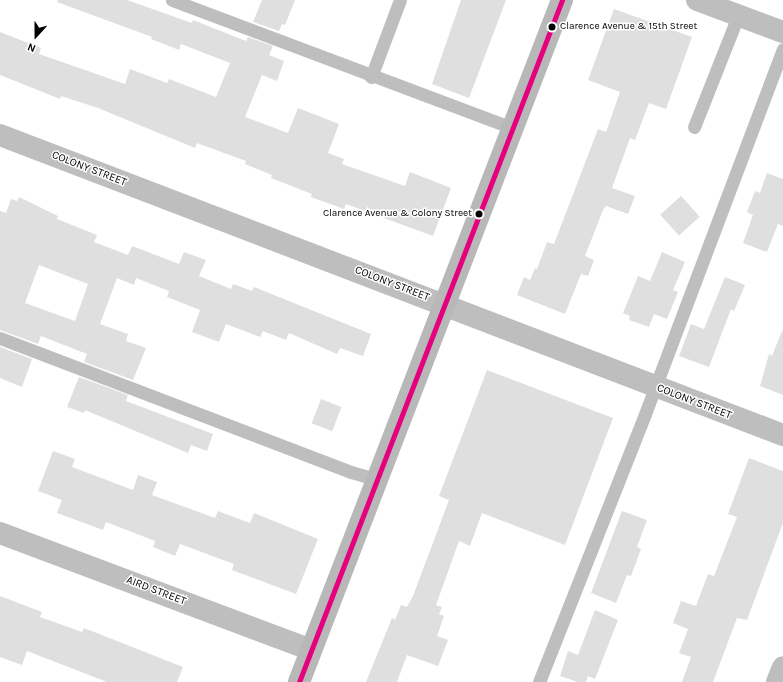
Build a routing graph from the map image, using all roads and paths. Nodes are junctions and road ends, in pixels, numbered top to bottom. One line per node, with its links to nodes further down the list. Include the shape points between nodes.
1 (172, 0): 8 (lane)
2 (400, 0): 8 (lane)
3 (562, 0): 10 (main road)
4 (697, 0): 5 (street)
5 (738, 16): 6 (street); 9 (lane)
6 (783, 32)
7 (783, 49): 14 (lane)
8 (370, 77): 10 (lane)
9 (694, 127)
10 (513, 128): 12 (main road)
11 (0, 135): 12 (street, COLONY STREET)
12 (444, 304): 14 (street, COLONY STREET); 16 (main road)
13 (0, 338): 16 (lane)
14 (655, 387): 15 (street, COLONY STREET); 21 (lane)
15 (783, 436)
16 (376, 479): 18 (main road)
17 (0, 533): 18 (street, AIRD STREET)
18 (311, 650): 20 (main road)
19 (783, 667): 22 (street)
20 (299, 682)
21 (540, 682)
22 (777, 682)

